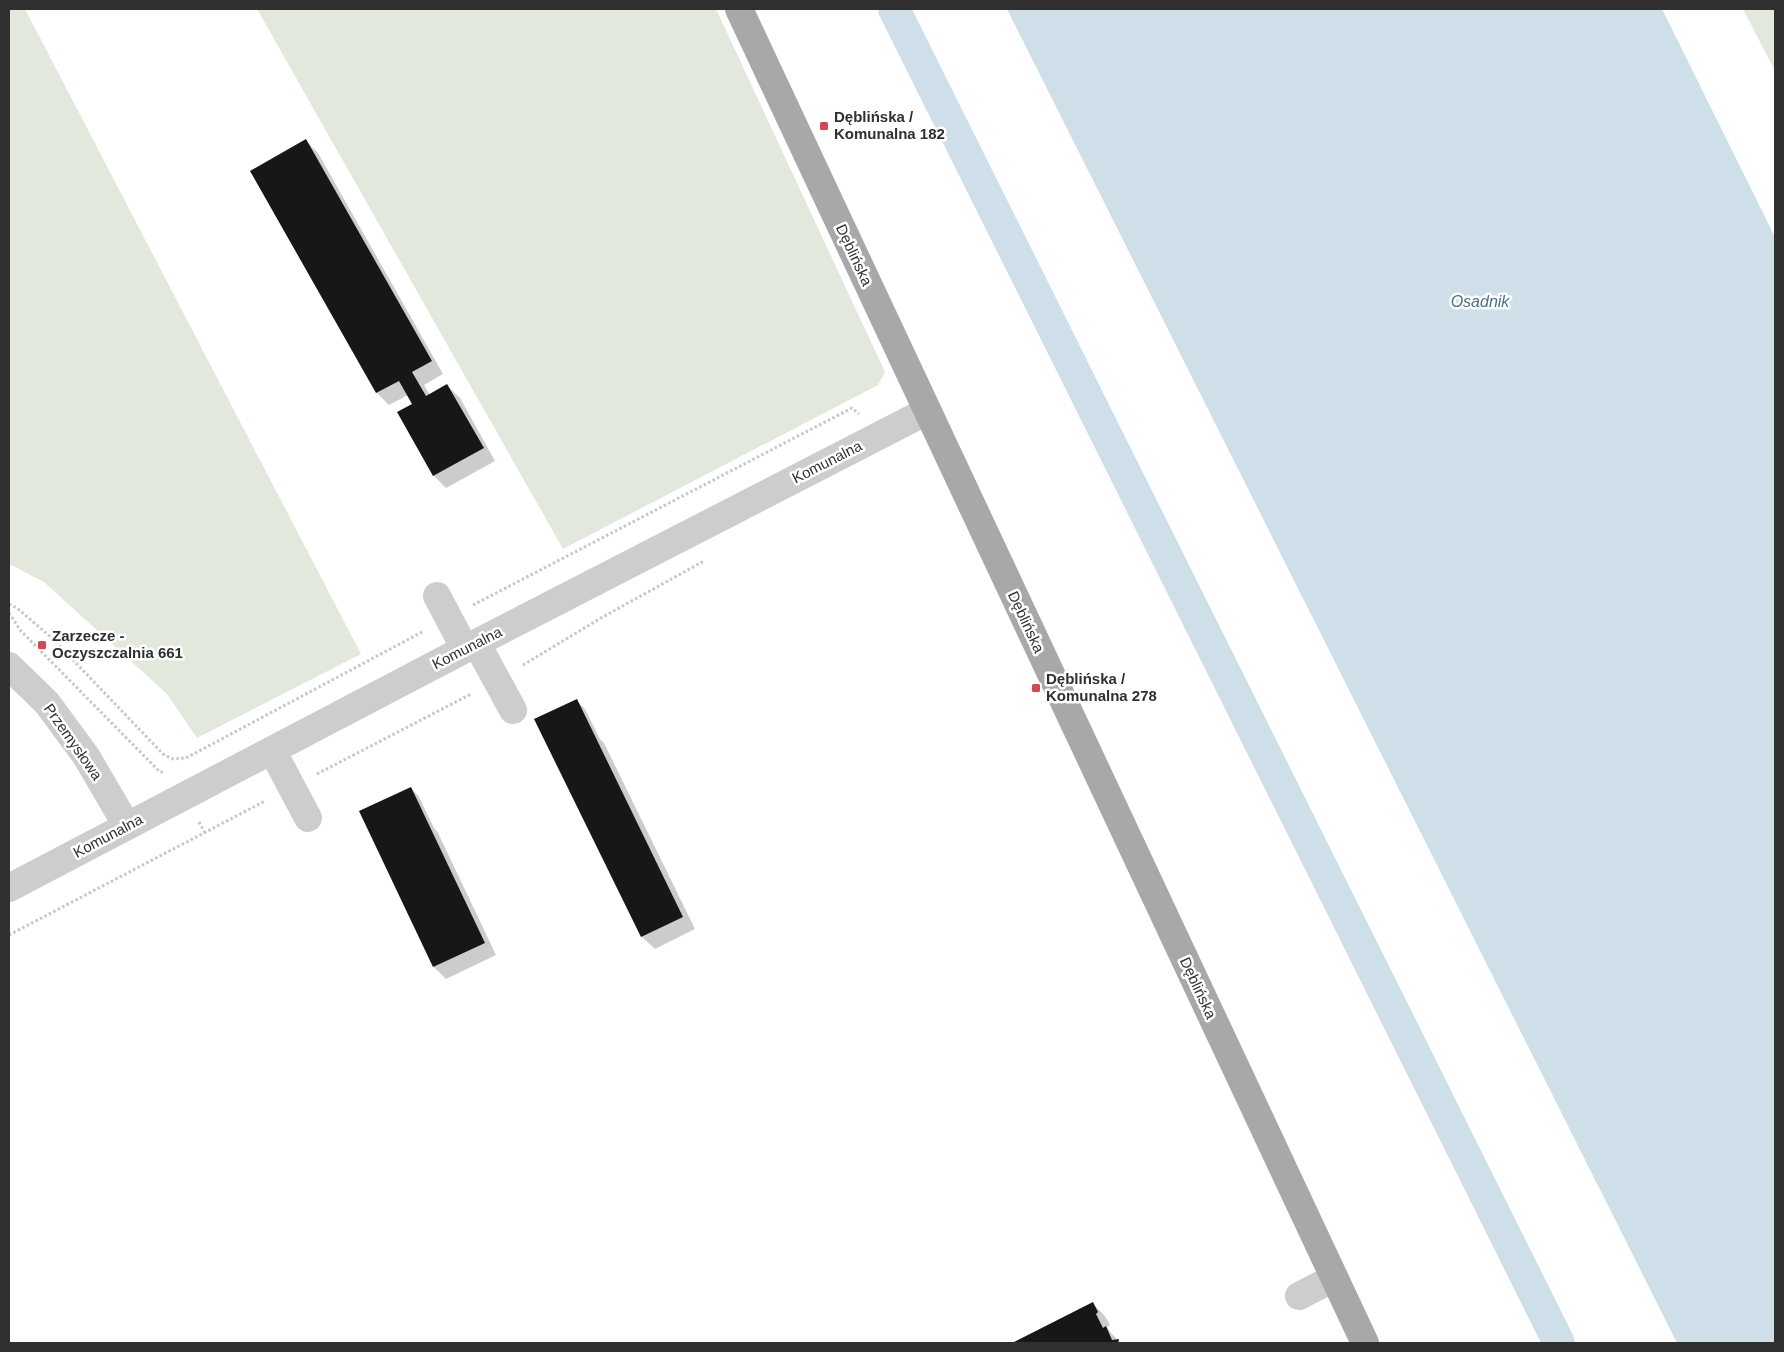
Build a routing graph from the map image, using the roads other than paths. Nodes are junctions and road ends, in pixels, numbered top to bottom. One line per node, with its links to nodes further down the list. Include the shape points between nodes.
1 (739, 9): 2 (main road, Dęblińska)
2 (927, 411): 4 (street, Komunalna); 11 (main road, Dęblińska)
3 (437, 596): 4 (street)
4 (471, 646): 6 (street); 7 (street, Komunalna)
5 (9, 666): 9 (street, Przemysłowa, via 48,703 86,756)
6 (513, 710)
7 (272, 750): 8 (street); 9 (street, Komunalna)
8 (308, 818)
9 (127, 826): 10 (street, Komunalna)
10 (9, 888)
11 (1334, 1278): 12 (street); 13 (main road, Dęblińska)
12 (1299, 1296)
13 (1365, 1343)

